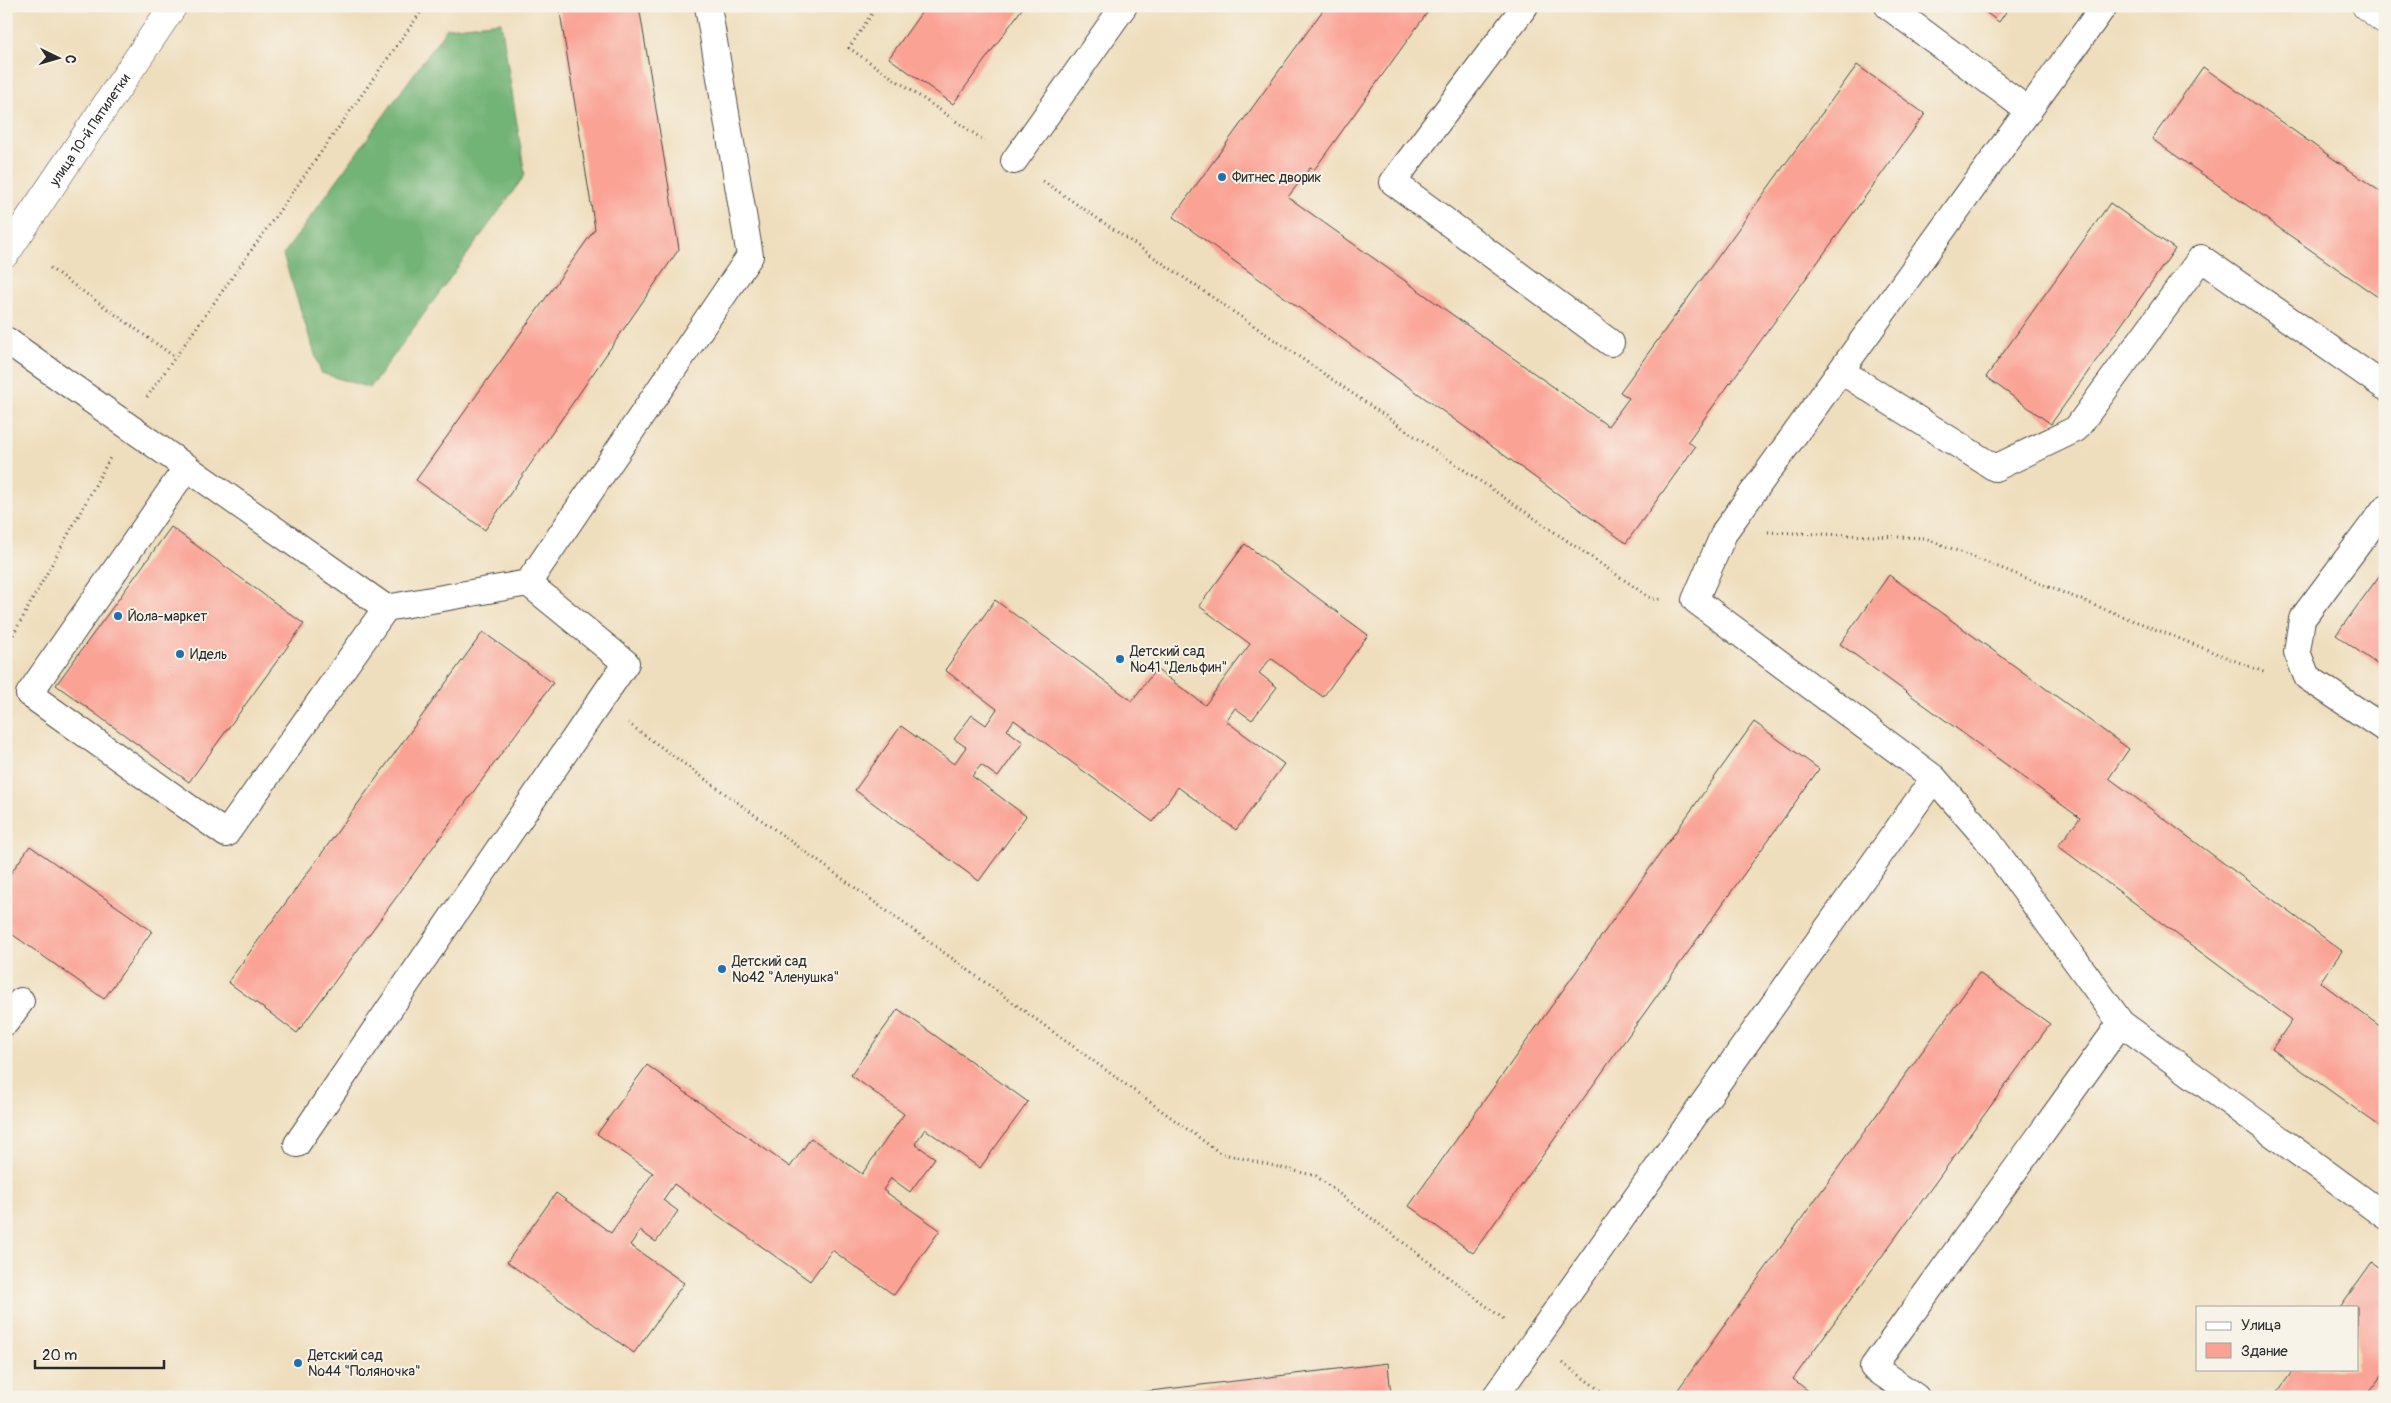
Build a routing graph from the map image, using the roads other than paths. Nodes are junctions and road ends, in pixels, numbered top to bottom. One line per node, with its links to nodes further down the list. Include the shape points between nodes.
1 (173, 6): 11 (main road, улица 10-й Пятилетки)
2 (708, 6): 18 (lane, via 750,256)
3 (1124, 6): 10 (lane)
4 (1525, 6): 13 (lane, via 1393,182)
5 (1888, 6): 9 (lane)
6 (2104, 6): 9 (lane)
7 (2366, 6): 8 (main road)
8 (2385, 20)
9 (2029, 110): 14 (lane)
10 (1014, 161)
11 (6, 253)
12 (6, 340): 16 (lane)
13 (1611, 343)
14 (1841, 371): 15 (lane, via 1995,468 2076,429 2201,258); 21 (lane, via 1725,531 1695,600)
15 (2385, 387)
16 (187, 467): 19 (lane); 19 (lane, via 29,694 226,834)
17 (2385, 508): 20 (lane, via 2302,619 2297,652 2307,677)
18 (528, 583): 19 (lane); 25 (lane, via 626,663)
19 (386, 608)
20 (2385, 729)
21 (1934, 778): 24 (lane, via 1987,839); 27 (lane)
22 (21, 1001): 23 (lane)
23 (6, 1022)
24 (2121, 1022): 26 (lane); 28 (lane, via 1873,1367)
25 (297, 1144)
26 (2385, 1216)
27 (1496, 1397)
28 (1916, 1397)

